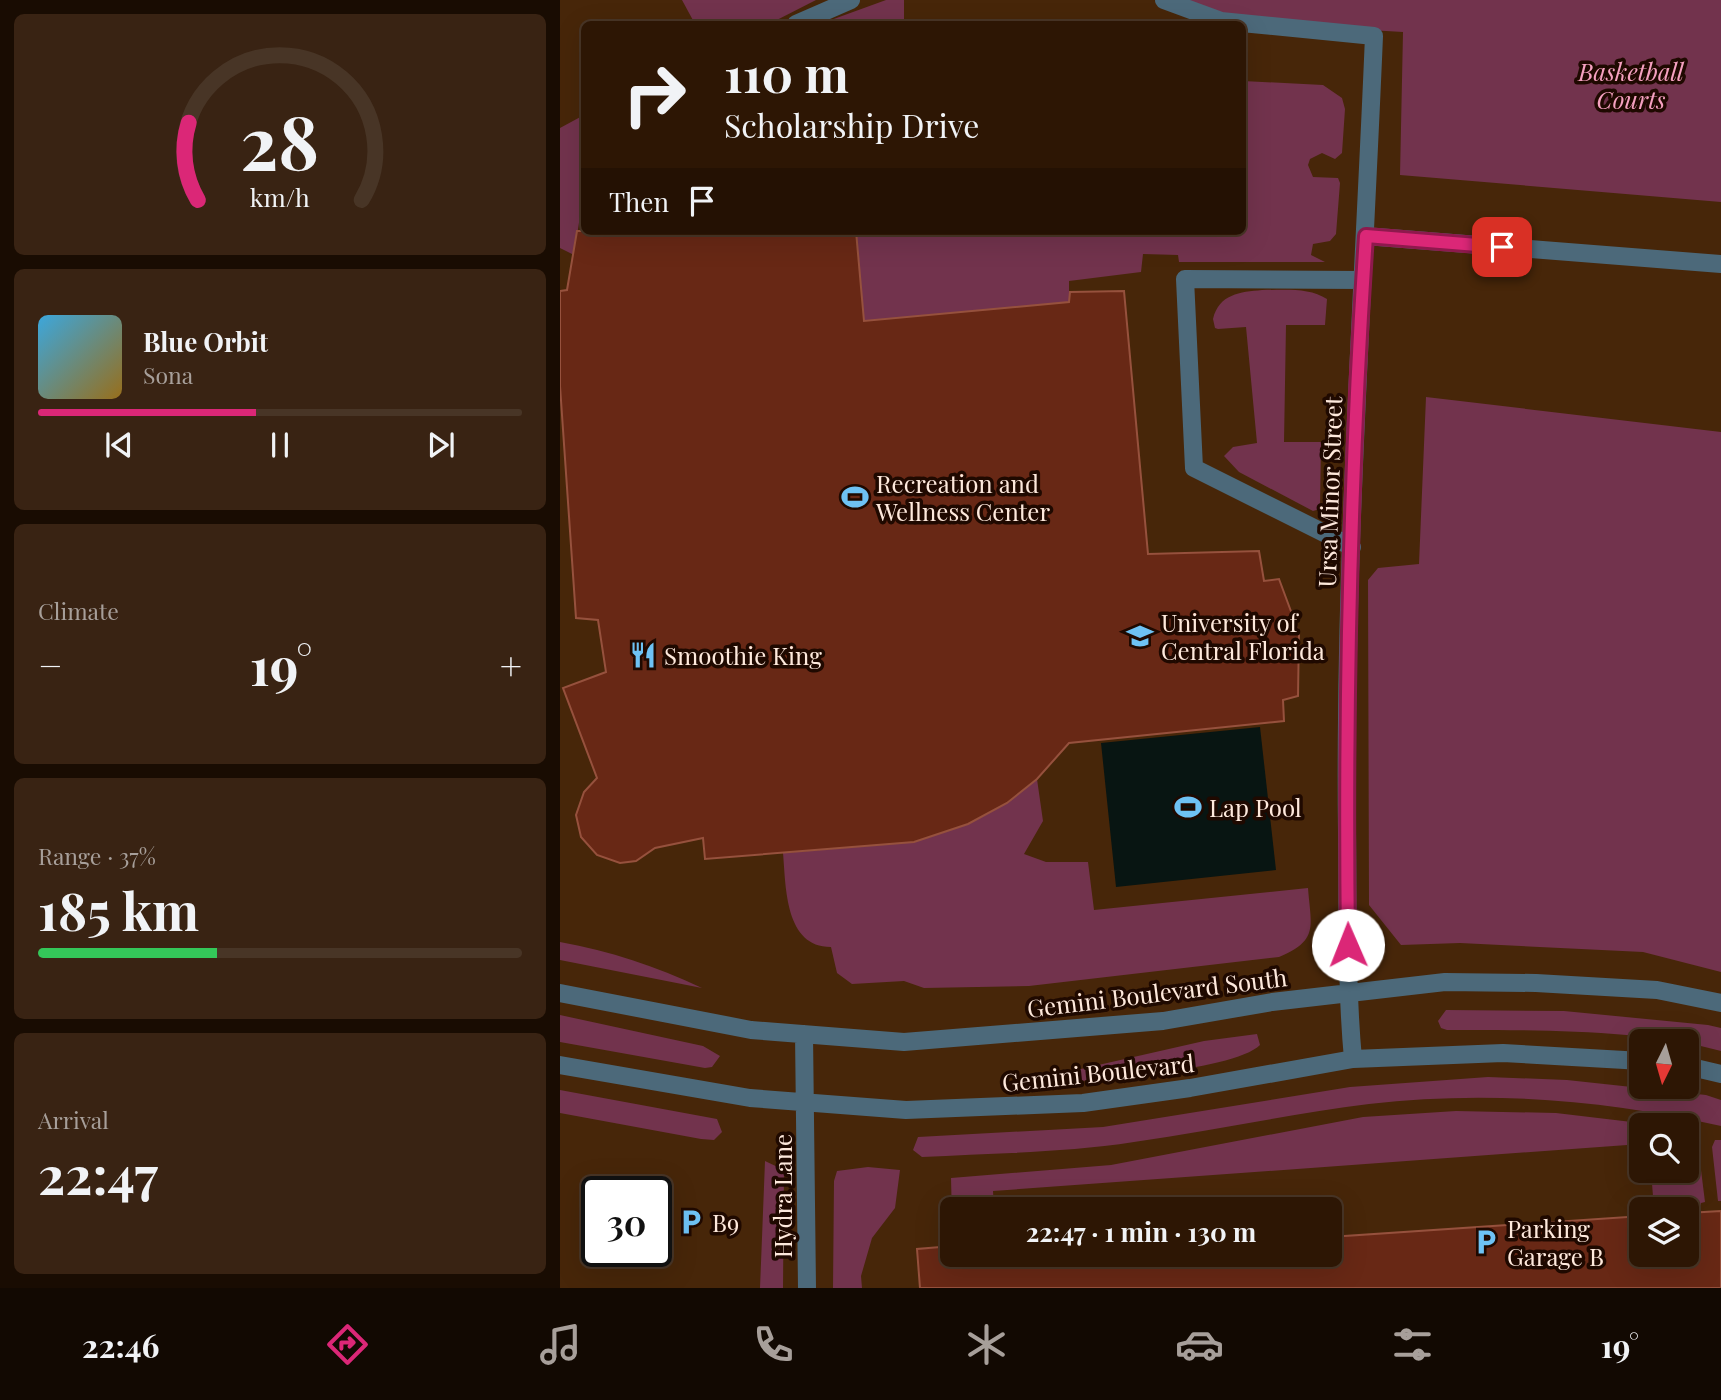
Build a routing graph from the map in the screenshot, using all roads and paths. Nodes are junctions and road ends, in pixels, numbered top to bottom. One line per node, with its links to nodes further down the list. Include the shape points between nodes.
1 (851, 0): 3 (street)
2 (1164, 0): 4 (street, Ursa Minor Street)
3 (803, 21)
4 (1221, 21)
5 (1246, 23): 6 (street, Ursa Minor Street, via 1374,36)
6 (1366, 236): 7 (street); 8 (street, Ursa Minor Street)
7 (1721, 264)
8 (1363, 280): 9 (street, Ursa Minor Street); 9 (street, via 1185,279 1194,468)
9 (1352, 547): 10 (street, Ursa Minor Street, via 1346,729)
10 (1347, 992): 12 (street, Gemini Boulevard South, via 1446,982 1536,983 1657,990); 13 (street, Gemini Boulevard South, via 1059,1032 904,1042); 14 (street, Ursa Minor Street)
11 (560, 993): 13 (street, Gemini Boulevard South, via 751,1030)
12 (1721, 1003)
13 (804, 1034): 19 (street, Hydra Lane)
14 (1353, 1059): 15 (street, Gemini Boulevard, via 1503,1053); 19 (street, Gemini Boulevard, via 1083,1103 906,1110)
15 (1629, 1060)
16 (560, 1065): 19 (street, Gemini Boulevard)
17 (1699, 1069): 18 (street)
18 (1721, 1074)
19 (805, 1104): 20 (street, Hydra Lane)
20 (807, 1288)

